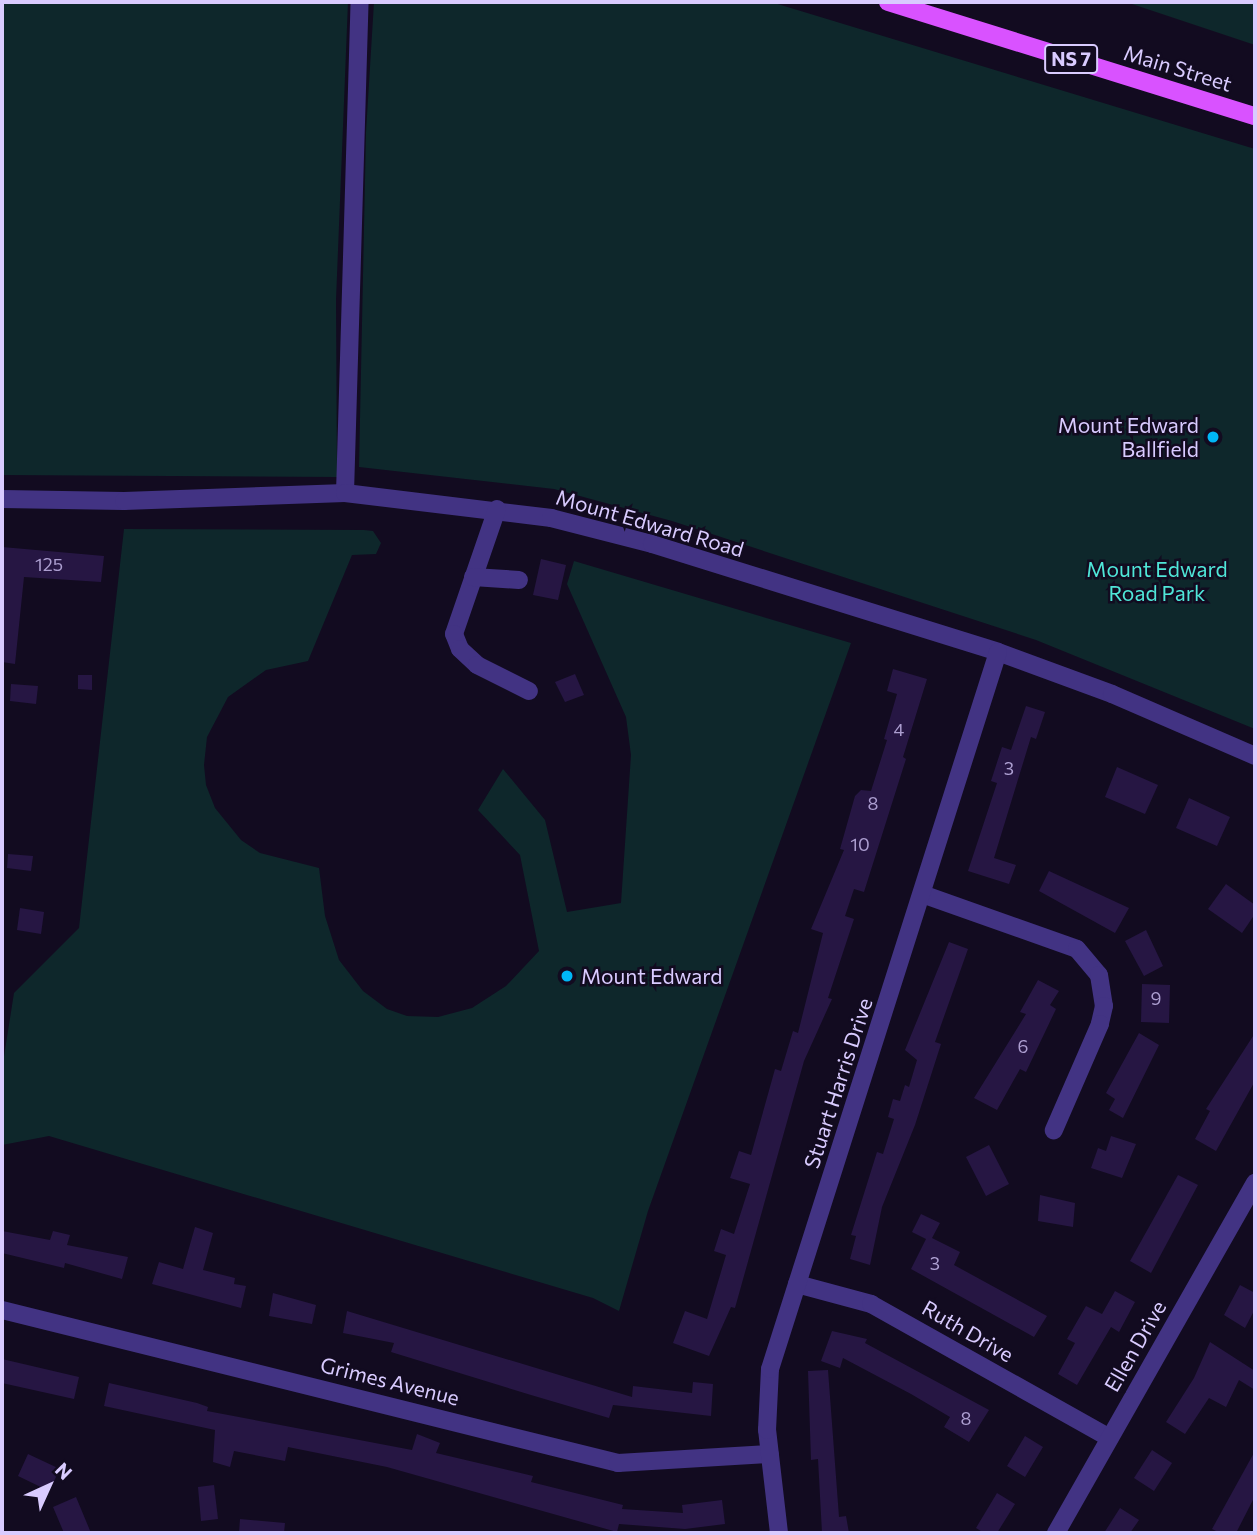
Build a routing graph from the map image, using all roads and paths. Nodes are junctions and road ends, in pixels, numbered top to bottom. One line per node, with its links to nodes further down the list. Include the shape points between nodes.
1 (360, 2): 4 (street)
2 (888, 2): 3 (main road, Main Street / NS 7)
3 (1255, 116)
4 (345, 494): 5 (street, Mount Edward Road, via 124,501); 6 (street, Mount Edward Road)
5 (2, 499)
6 (497, 509): 7 (street); 9 (street, Mount Edward Road, via 652,544)
7 (473, 577): 8 (street); 10 (street, via 454,634 460,649 496,677)
8 (519, 580)
9 (998, 652): 11 (street, Mount Edward Road, via 1112,694); 12 (street, Stuart Harris Drive)
10 (529, 691)
11 (1255, 756)
12 (922, 894): 13 (street, via 1077,949 1100,975 1104,1006 1100,1024); 15 (street, Stuart Harris Drive)
13 (1054, 1130)
14 (1255, 1182): 17 (street, Ellen Drive)
15 (797, 1283): 17 (street, Ruth Drive, via 871,1304); 18 (street, Stuart Harris Drive, via 770,1369)
16 (2, 1310): 18 (street, Grimes Avenue, via 618,1463)
17 (1108, 1437): 20 (street, Ellen Drive)
18 (770, 1454): 19 (street, Stuart Harris Drive)
19 (779, 1533)
20 (1056, 1533)

